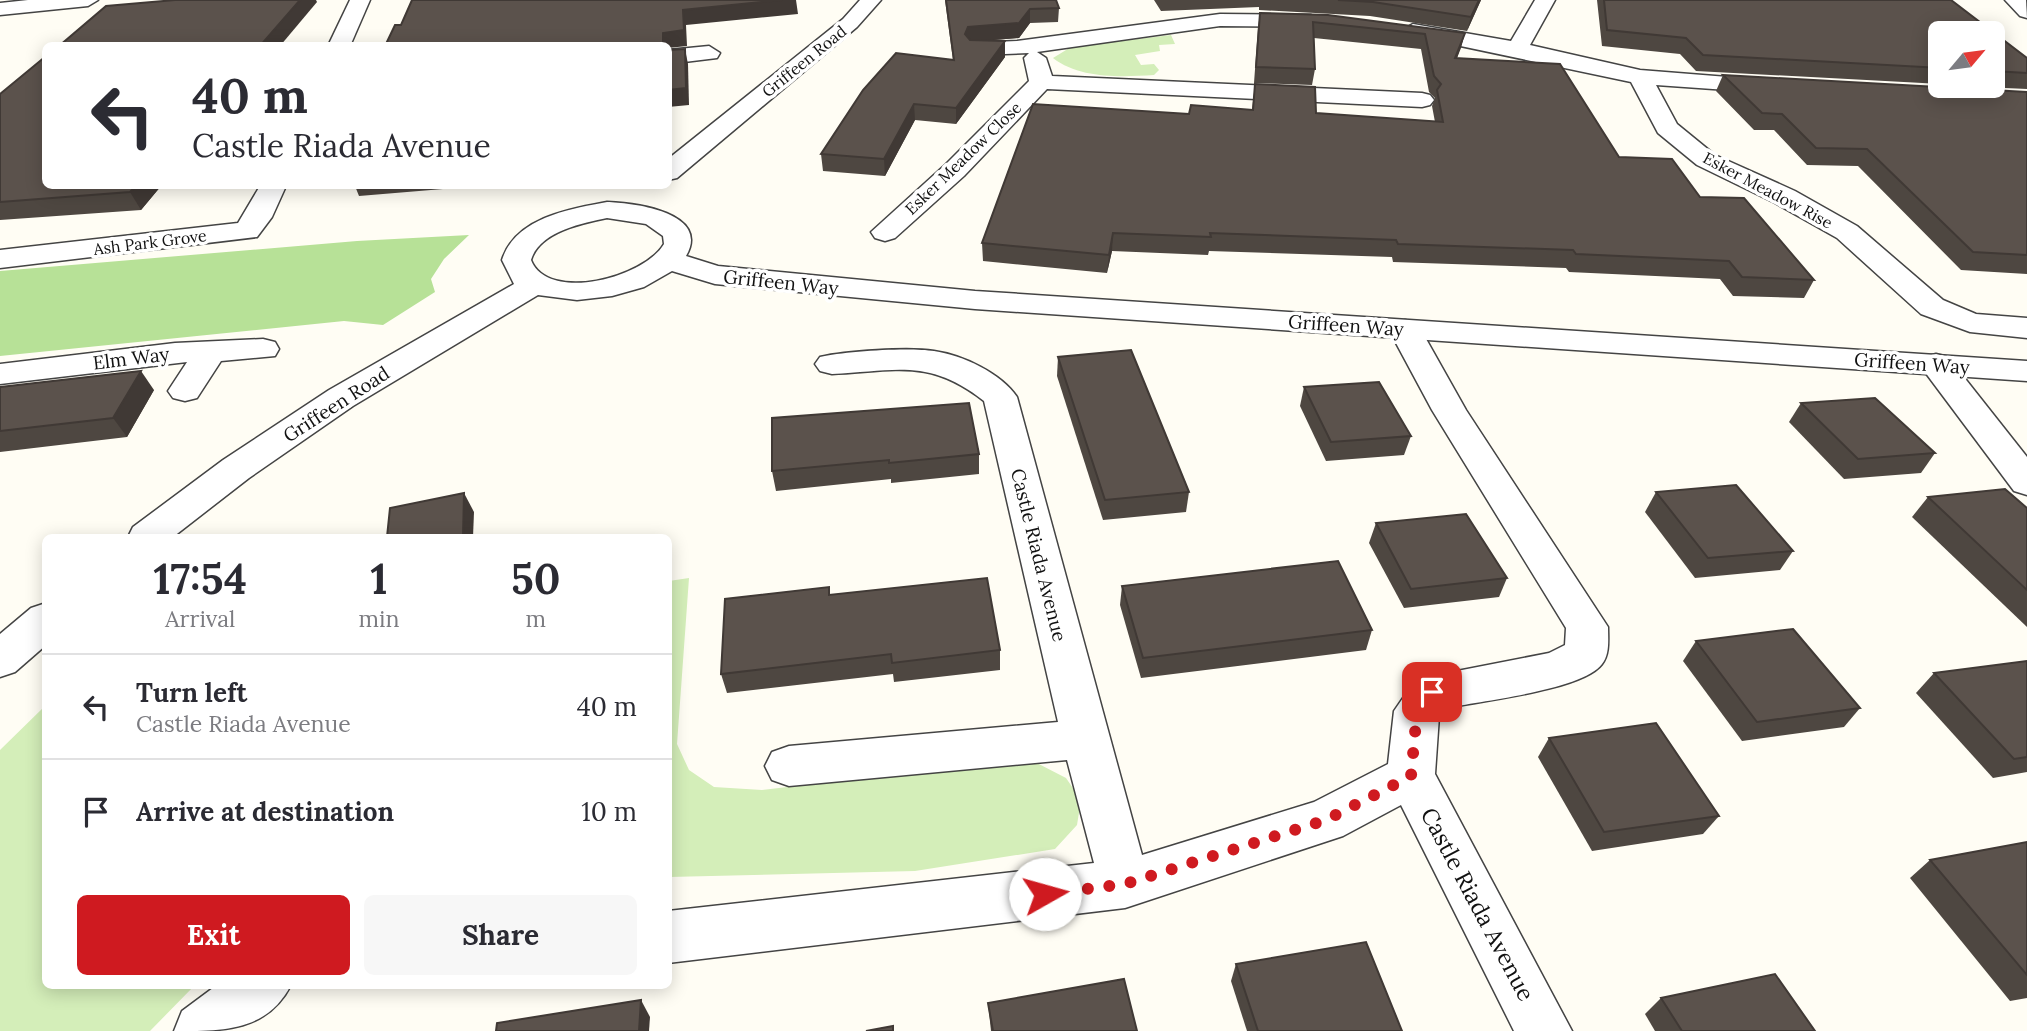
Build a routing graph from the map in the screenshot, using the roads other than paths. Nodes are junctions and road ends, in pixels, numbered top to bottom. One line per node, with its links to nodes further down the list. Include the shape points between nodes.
1 (88, 0): 6 (street)
2 (360, 0): 11 (street)
3 (871, 0): 23 (street, Griffeen Road, via 850,23)
4 (1545, 0): 14 (street)
5 (2015, 0): 8 (street)
6 (0, 9)
7 (1220, 10): 9 (street); 12 (street)
8 (2027, 12)
9 (1328, 22)
10 (1387, 27): 14 (street)
11 (341, 42)
12 (1030, 46): 13 (street); 19 (street)
13 (979, 48)
14 (1517, 49): 18 (street)
15 (709, 53): 16 (street)
16 (672, 57)
17 (1173, 68): 20 (street)
18 (1640, 77): 21 (street); 31 (street, Esker Meadow Rise, via 1667,128 1706,160 1847,232 1933,306 1970,323)
19 (1041, 82): 20 (street); 27 (street, Esker Meadow Close, via 955,170)
20 (1186, 88): 22 (street)
21 (1788, 88)
22 (1422, 100)
23 (672, 169)
24 (272, 189): 28 (street, Ash Park Grove, via 247,231)
25 (651, 189): 26 (street)
26 (630, 210): 29 (street, via 653,215 677,234 677,246); 30 (street, via 581,214 536,233 522,247 517,261)
27 (885, 232)
28 (0, 259)
29 (668, 260): 30 (street, via 642,277 606,288 580,291); 32 (street, Griffeen Way, via 715,275 833,288)
30 (534, 285): 41 (street, Griffeen Road, via 341,398)
31 (2027, 328)
32 (1405, 330): 36 (street, Griffeen Way); 46 (street, via 1449,410 1587,626 1586,654 1558,668 1432,692 1417,711)
33 (263, 349): 34 (street, Elm Way)
34 (209, 354): 38 (street, Elm Way, via 175,353); 39 (street)
35 (832, 364): 44 (street, Castle Riada Avenue, via 932,360 971,375 1000,397)
36 (1936, 364): 37 (street, Griffeen Way); 40 (street)
37 (2027, 371)
38 (0, 374)
39 (185, 391)
40 (2027, 482)
41 (151, 534)
42 (42, 623): 43 (street)
43 (0, 660)
44 (1085, 739): 45 (street); 47 (street, Castle Riada Avenue)
45 (789, 766)
46 (1411, 776): 47 (street, via 1326,820); 51 (street, Castle Riada Avenue)
47 (1125, 884): 48 (street)
48 (672, 937)
49 (258, 989): 50 (street)
50 (202, 1031)
51 (1544, 1031)

